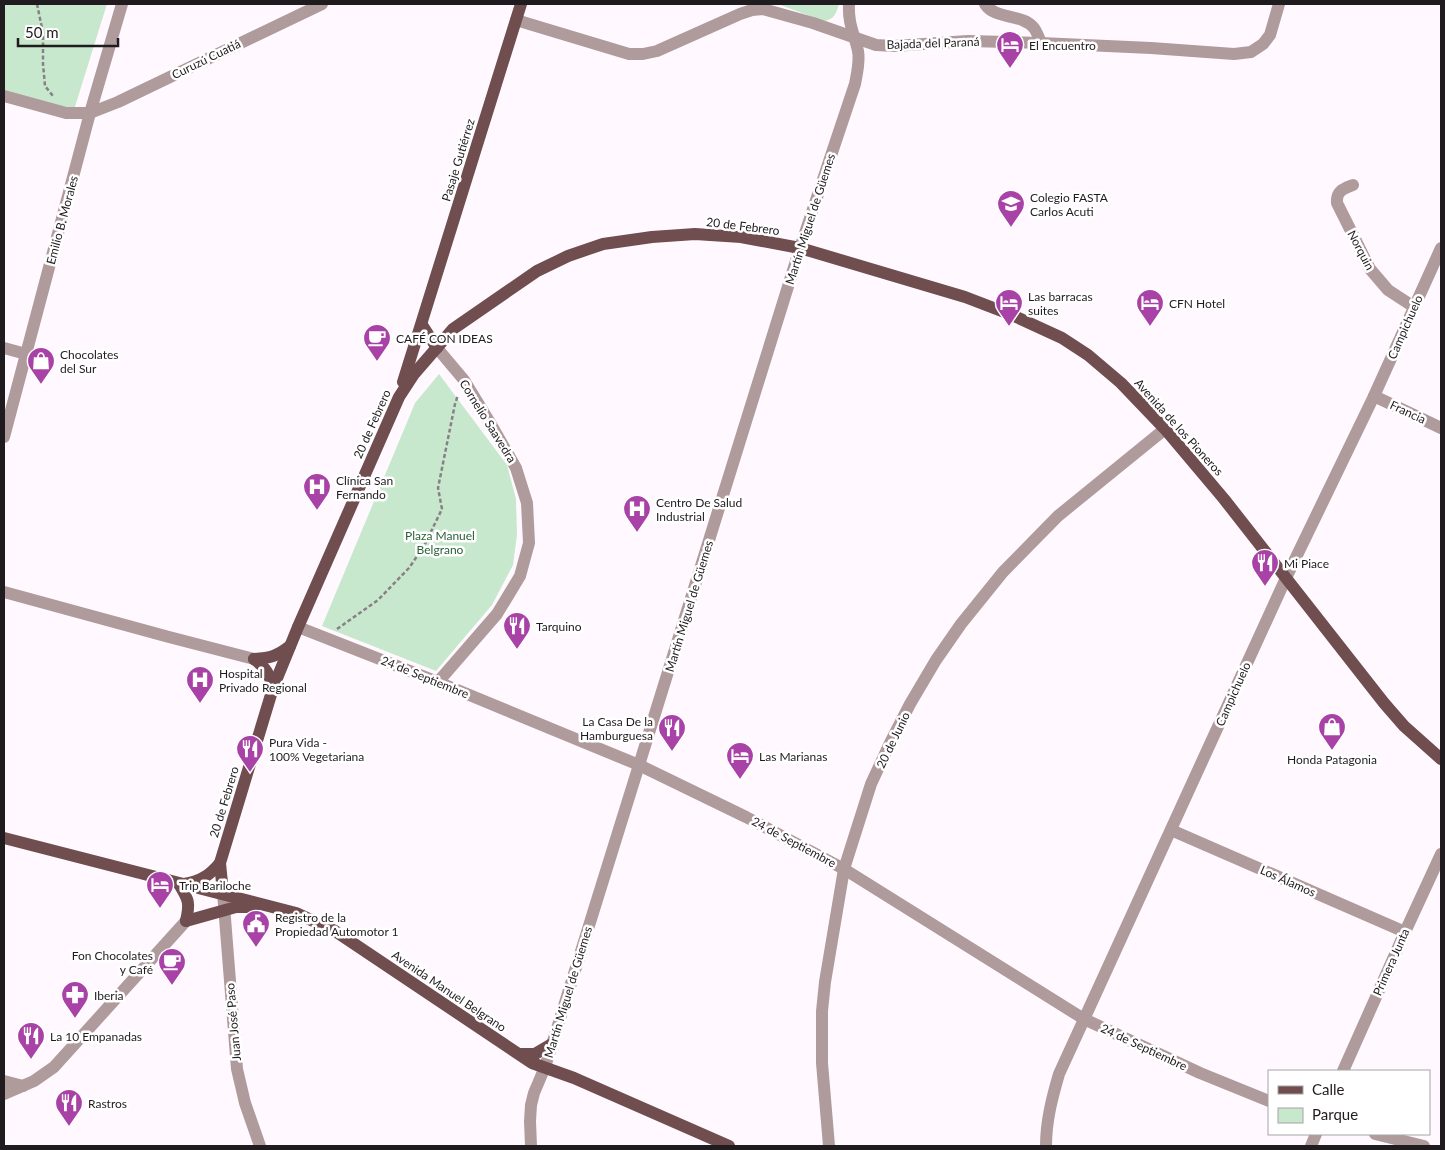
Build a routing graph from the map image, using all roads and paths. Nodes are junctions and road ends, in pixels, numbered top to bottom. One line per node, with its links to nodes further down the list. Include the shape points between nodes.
1 (38, 4): 13 (path, via 43,33 45,86)
2 (122, 4): 14 (street, Emilio B. Morales)
3 (322, 4): 14 (street, Curuzú Cuatiá)
4 (521, 4): 9 (main road, Pasaje Gutiérrez)
5 (850, 4): 10 (street, Martín Miguel de Güemes, via 848,18)
6 (985, 4): 11 (street, via 991,11 1025,21 1034,28)
7 (1280, 4): 11 (street, Bajada del Paraná, via 1270,35 1251,52 1234,54)
8 (744, 9): 9 (street, Bajada del Paraná, via 644,54 630,54); 10 (street, Bajada del Paraná, via 763,9)
9 (516, 20): 19 (main road, Pasaje Gutiérrez)
10 (853, 38): 11 (street, Bajada del Paraná, via 894,46 968,41); 16 (street, Martín Miguel de Güemes, via 859,59 855,84)
11 (1041, 43)
12 (4, 96): 13 (street)
13 (66, 113): 14 (street)
14 (90, 113): 22 (street, Emilio B. Morales)
15 (1353, 185): 18 (street, Norquin, via 1341,190 1336,196 1337,203 1370,269 1388,290)
16 (800, 248): 21 (main road, 20 de Febrero, via 741,237 695,234 603,244 537,271 453,329); 27 (main road, Avenida de los Pioneros, via 965,297 1062,338 1121,383); 38 (street, Martín Miguel de Güemes)
17 (1441, 248): 18 (street, Campichuelo)
18 (1414, 307): 24 (street, Campichuelo)
19 (422, 325): 21 (main road); 25 (main road, Pasaje Gutiérrez)
20 (4, 348): 22 (street)
21 (437, 348): 23 (street, Cornelio Saavedra); 25 (main road, 20 de Febrero)
22 (26, 354): 28 (street, Emilio B. Morales)
23 (464, 380): 32 (path, via 454,404 438,488 442,509 424,546 409,568 378,600); 35 (street, Cornelio Saavedra, via 516,468 527,502 529,543 520,576 497,614)
24 (1374, 396): 26 (street, Francia); 29 (street, Campichuelo)
25 (398, 397): 31 (main road, 20 de Febrero)
26 (1441, 428)
27 (1165, 429): 29 (main road, Avenida de los Pioneros); 43 (street, 20 de Junio, via 1058,516 1003,572 961,624 936,660 890,742 871,784)
28 (4, 437)
29 (1286, 578): 37 (main road, Avenida de los Pioneros, via 1384,703); 39 (street, Campichuelo)
30 (4, 592): 34 (street)
31 (298, 627): 32 (street, 24 de Septiembre); 33 (main road, 20 de Febrero)
32 (325, 637): 35 (street, 24 de Septiembre)
33 (290, 646): 34 (main road, via 269,658); 36 (main road, 20 de Febrero)
34 (254, 659): 36 (main road, via 265,668)
35 (438, 682): 38 (street, 24 de Septiembre)
36 (273, 688): 42 (main road, 20 de Febrero)
37 (1441, 759)
38 (639, 765): 43 (street, 24 de Septiembre); 51 (street, Martín Miguel de Güemes)
39 (1171, 830): 49 (street, Los Álamos); 50 (street, Campichuelo)
40 (4, 838): 44 (main road, Avenida Manuel Belgrano)
41 (1441, 854): 49 (street, Primera Junta)
42 (220, 863): 44 (main road, via 206,877 194,883); 45 (main road, 20 de Febrero)
43 (844, 869): 50 (street, 24 de Septiembre); 63 (street, 20 de Junio, via 822,1011 822,1063)
44 (179, 884): 45 (main road, Avenida Manuel Belgrano); 48 (main road, via 187,896)
45 (223, 894): 46 (main road, Avenida Manuel Belgrano); 47 (street, Juan José Paso)
46 (274, 907): 47 (main road); 52 (main road, Avenida Manuel Belgrano, via 335,931)
47 (224, 910): 48 (main road); 60 (street, Juan José Paso, via 237,1069)
48 (186, 921): 56 (street, via 68,1054 44,1075)
49 (1405, 932): 54 (street, Primera Junta)
50 (1084, 1019): 58 (street, 24 de Septiembre); 64 (street, Campichuelo, via 1059,1074 1046,1128)
51 (552, 1044): 52 (main road, via 535,1054); 53 (street, Martín Miguel de Güemes)
52 (520, 1054): 53 (main road, Avenida Manuel Belgrano, via 532,1063)
53 (546, 1067): 61 (street, Martín Miguel de Güemes, via 531,1106); 62 (main road, Avenida Manuel Belgrano)
54 (1343, 1070)
55 (4, 1081): 56 (street)
56 (23, 1086): 57 (street)
57 (4, 1094)
58 (1268, 1101)
59 (1380, 1135): 65 (street)
60 (260, 1146)
61 (531, 1146)
62 (728, 1146)
63 (829, 1146)
64 (1046, 1146)
65 (1424, 1146)

